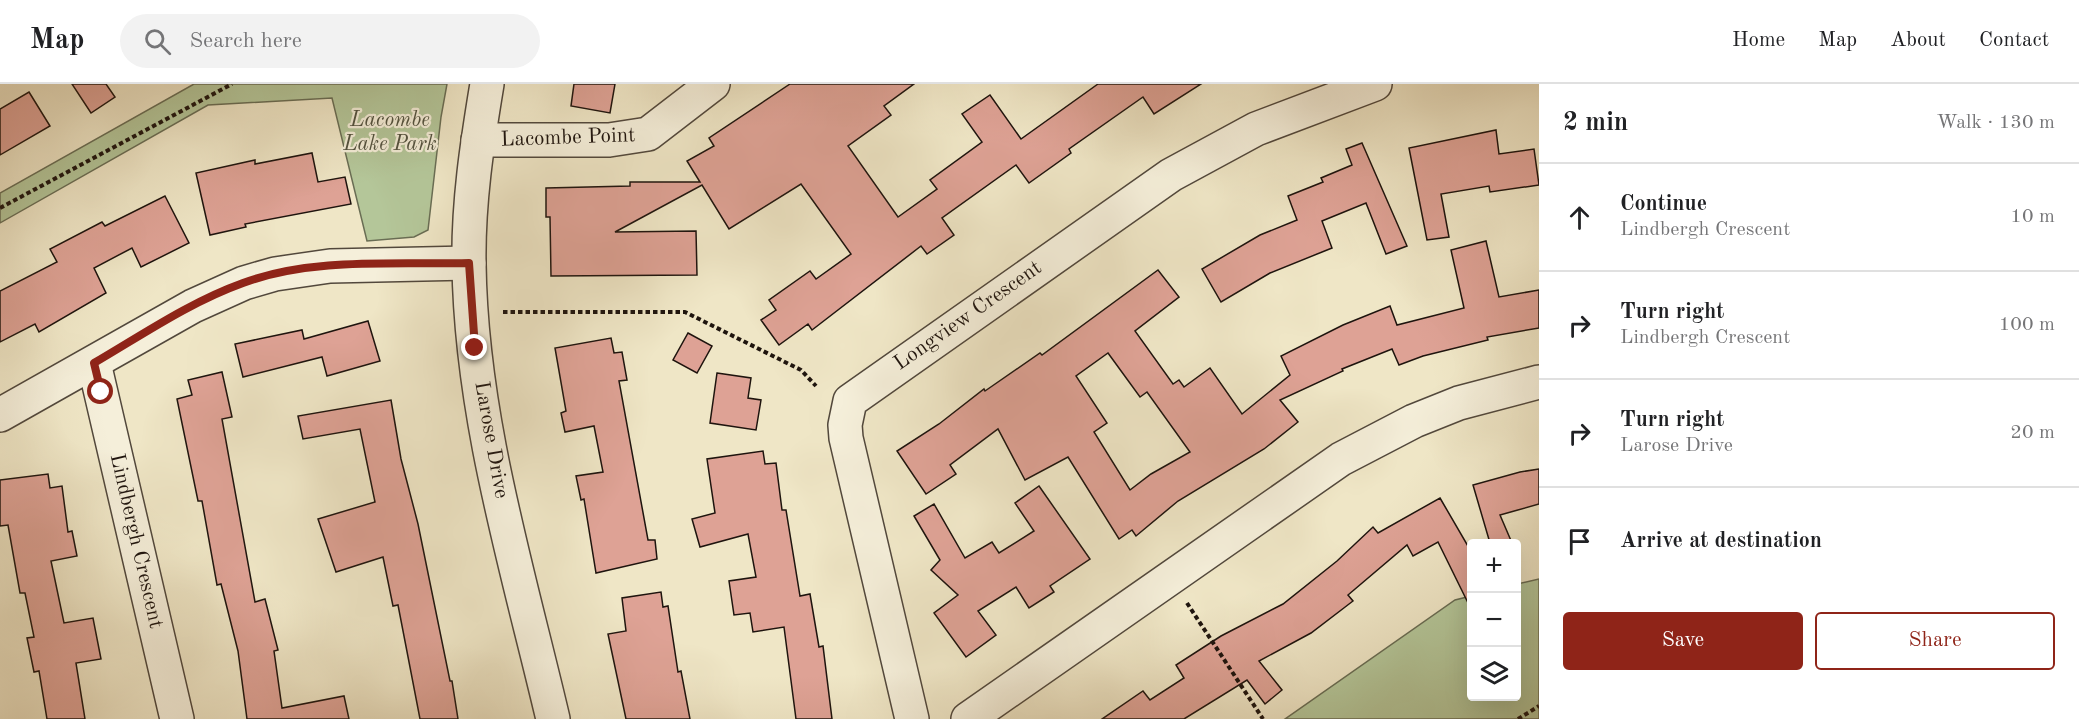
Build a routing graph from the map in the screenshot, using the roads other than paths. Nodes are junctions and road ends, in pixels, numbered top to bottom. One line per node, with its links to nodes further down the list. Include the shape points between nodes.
1 (487, 84): 4 (street, Larose Drive)
2 (1375, 84): 11 (street, Longview Crescent, via 1256,129 1171,175 850,401 846,438)
3 (701, 90): 4 (street, Lacombe Point, via 648,134 624,139)
4 (478, 140): 5 (street, Larose Drive)
5 (469, 263): 6 (street, via 330,267 275,274 218,293); 10 (street, Larose Drive, via 475,348 491,454)
6 (94, 363): 8 (street); 9 (street, Lindbergh Crescent)
7 (1539, 382): 12 (street, via 1459,404 1373,440 1307,481)
8 (0, 415)
9 (177, 719)
10 (553, 719)
11 (912, 719)
12 (968, 719)

